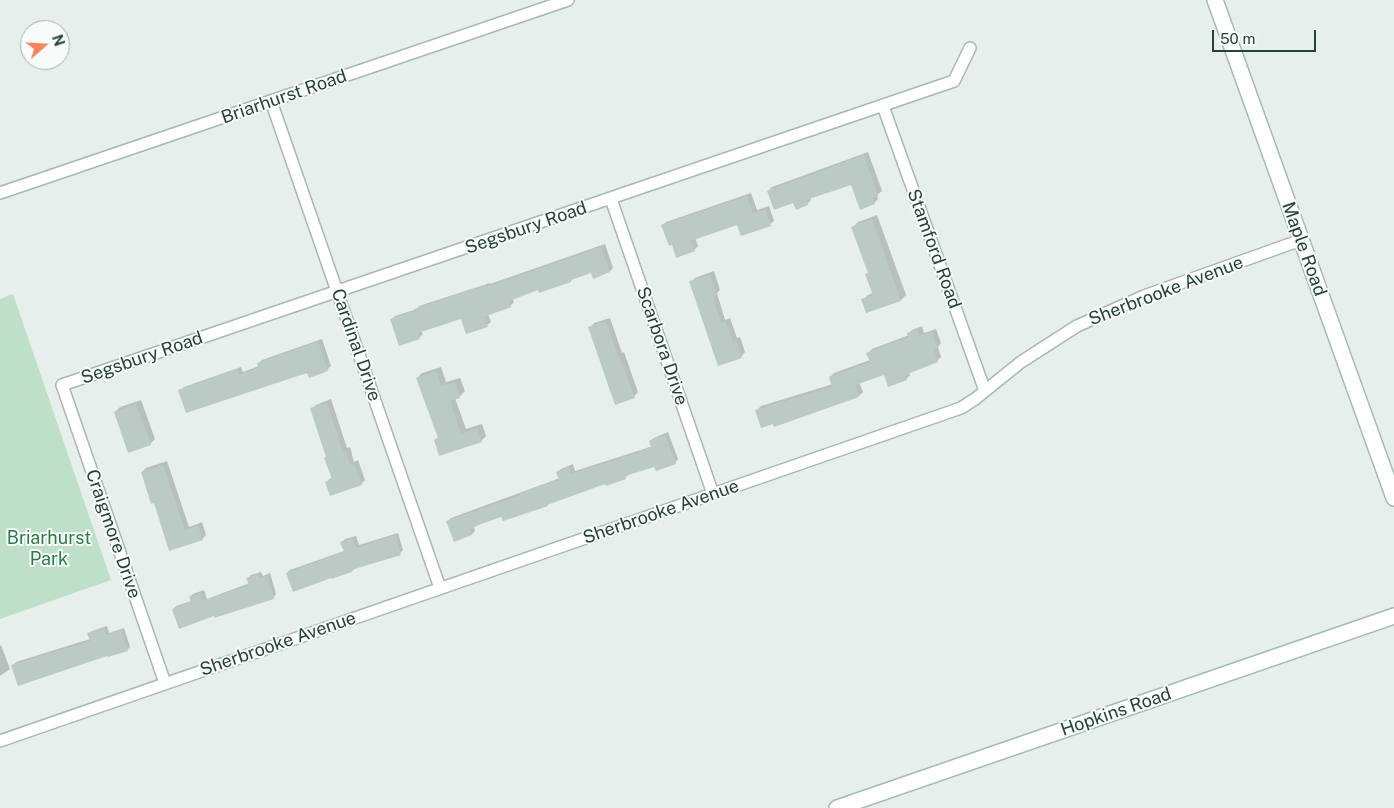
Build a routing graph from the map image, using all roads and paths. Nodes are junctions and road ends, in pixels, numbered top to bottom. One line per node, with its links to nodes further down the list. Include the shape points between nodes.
1 (568, 0): 4 (street, Briarhurst Road)
2 (1215, 0): 8 (street, Maple Road)
3 (970, 48): 5 (street, Segsbury Road, via 954,81)
4 (271, 101): 6 (street, Briarhurst Road); 9 (street, Cardinal Drive)
5 (883, 106): 7 (street, Segsbury Road); 11 (street, Stamford Road)
6 (0, 193)
7 (611, 199): 9 (street, Segsbury Road); 12 (street, Scarbora Drive)
8 (1301, 240): 11 (street, Sherbrooke Avenue, via 1144,296 1077,326 1021,362); 13 (street, Maple Road)
9 (337, 292): 10 (street, Segsbury Road); 14 (street, Cardinal Drive)
10 (62, 385): 16 (street, Craigmore Drive)
11 (985, 392): 12 (street, Sherbrooke Avenue, via 961,408)
12 (713, 494): 14 (street, Sherbrooke Avenue)
13 (1394, 498)
14 (440, 588): 16 (street, Sherbrooke Avenue)
15 (1394, 616): 18 (street, Hopkins Road)
16 (164, 683): 17 (street, Sherbrooke Avenue)
17 (0, 741)
18 (837, 808)

